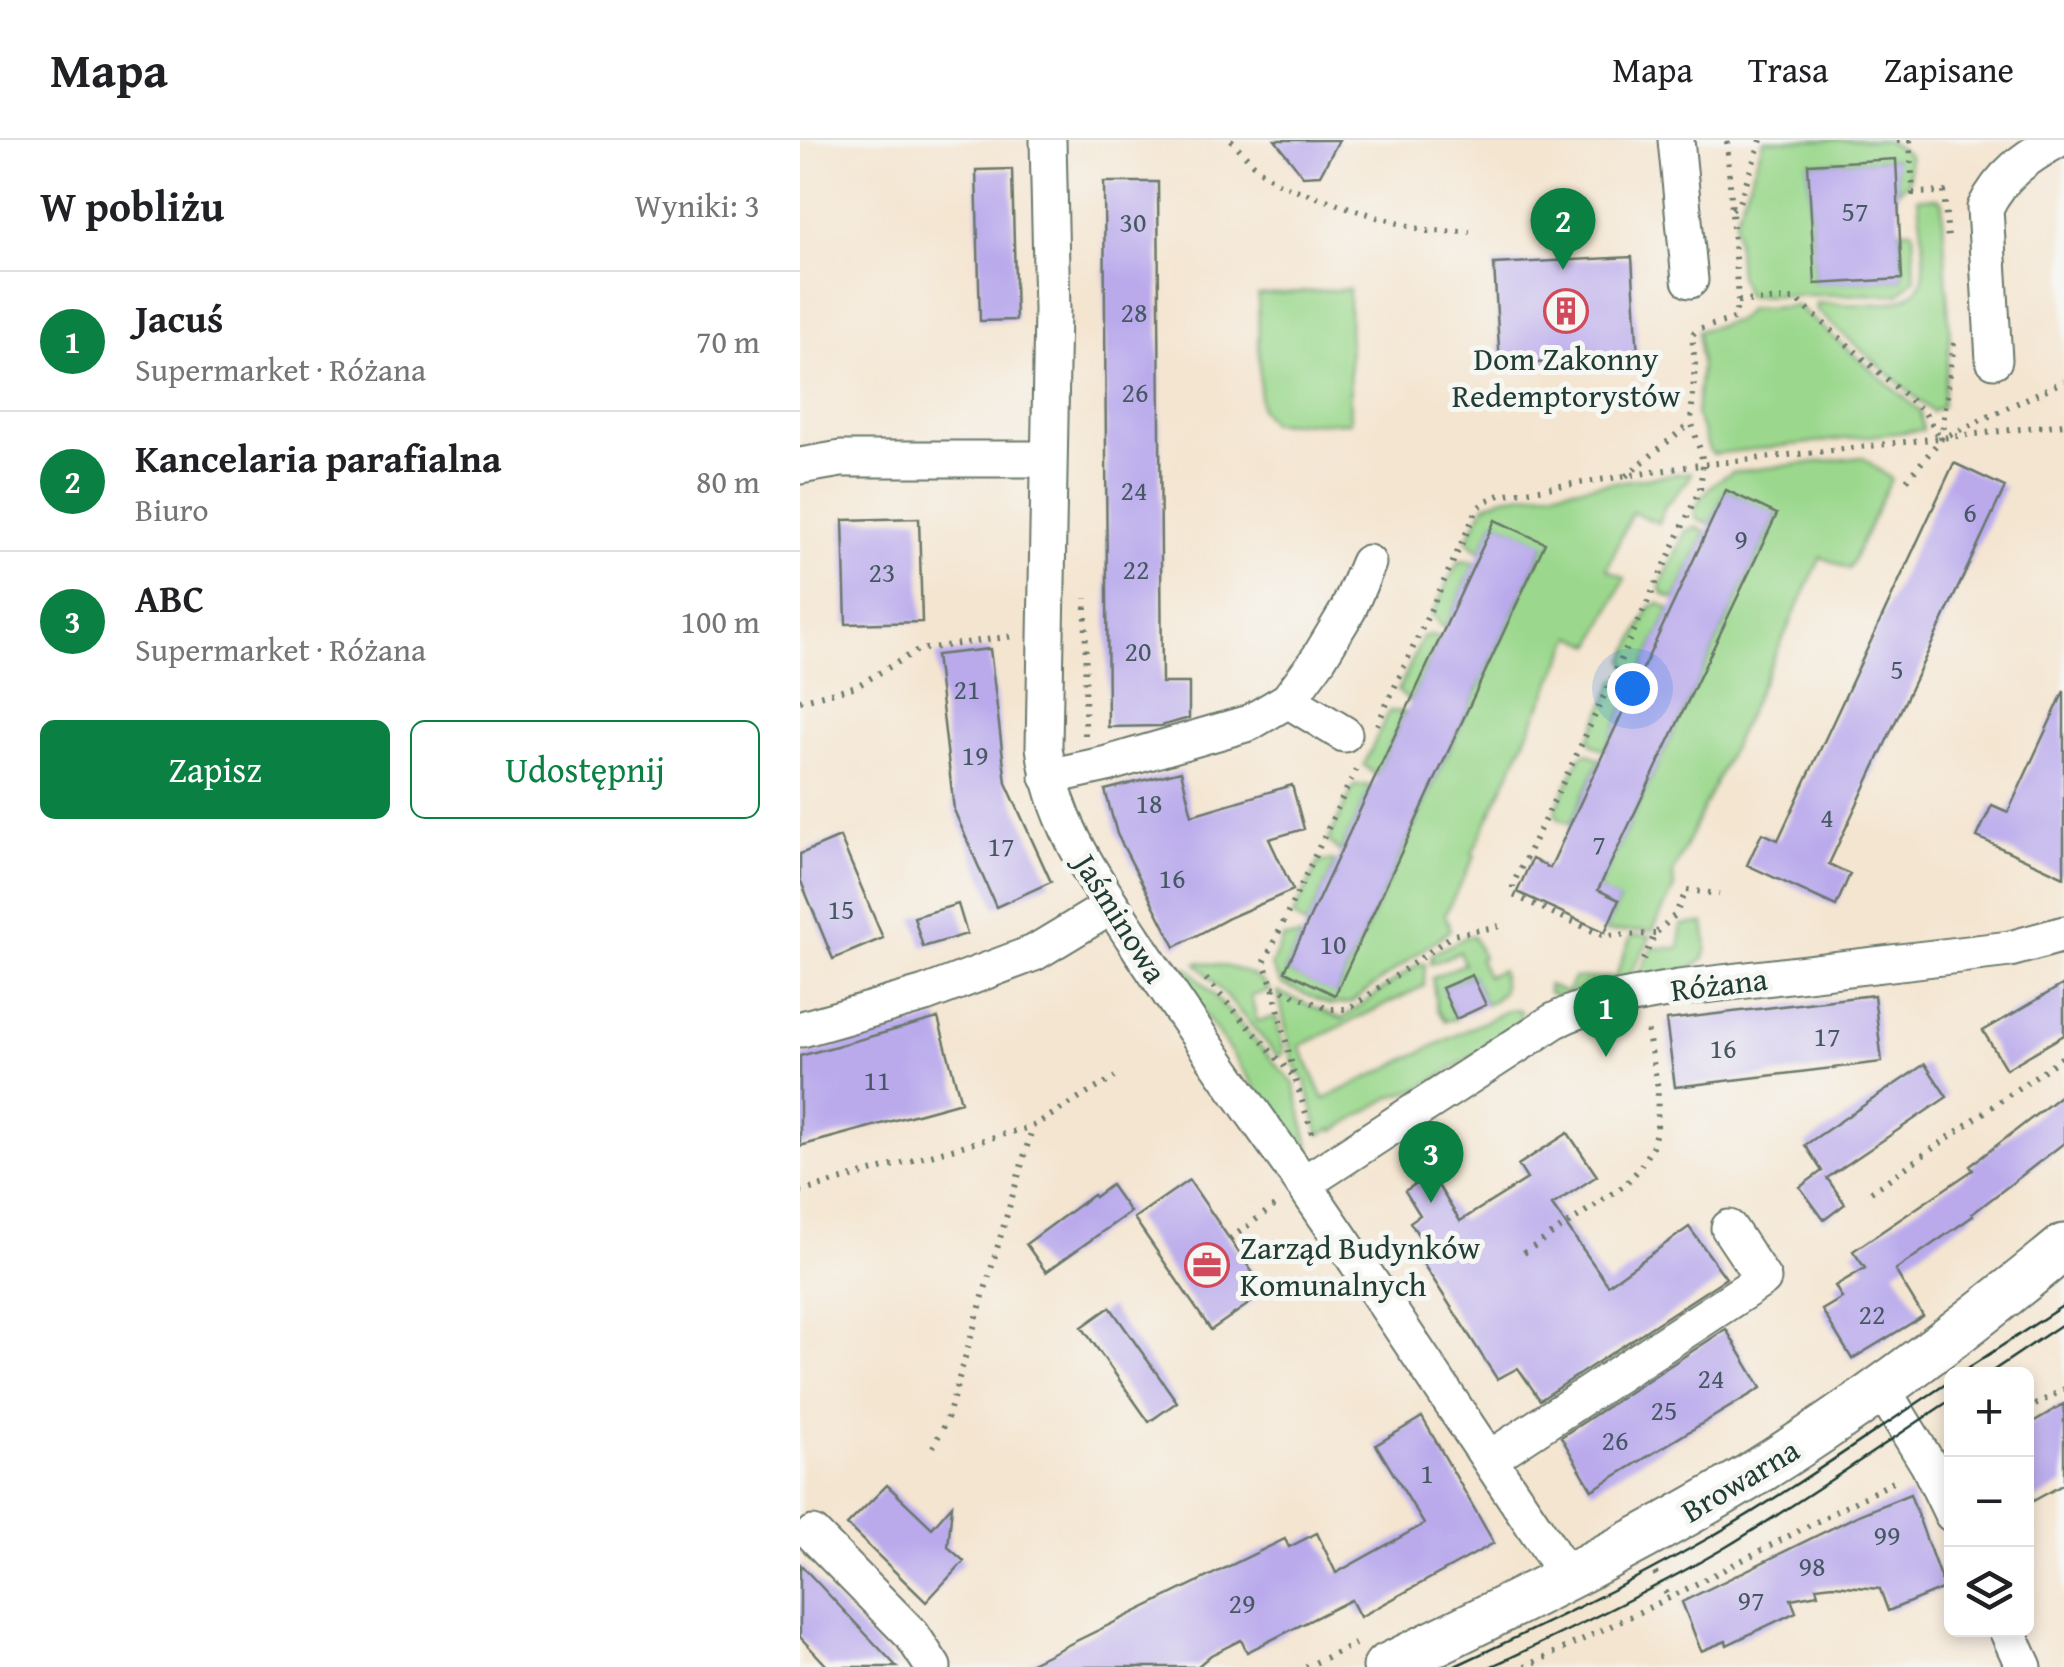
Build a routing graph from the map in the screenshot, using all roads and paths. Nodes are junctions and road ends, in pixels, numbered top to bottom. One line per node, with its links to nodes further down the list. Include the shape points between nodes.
1 (1048, 140): 20 (street, Jaśminowa)
2 (1231, 140): 9 (path, via 1281,184 1427,232)
3 (1676, 140): 11 (street)
4 (1761, 140): 8 (path)
5 (1897, 140): 6 (path)
6 (1913, 140): 10 (path, via 1914,193 1944,192)
7 (2056, 140): 14 (street, via 2006,174 1985,208)
8 (1732, 210)
9 (1470, 232)
10 (1949, 251)
11 (1690, 280)
12 (1738, 302): 19 (path, via 1796,299 1925,413)
13 (1956, 330): 19 (path)
14 (1994, 360)
15 (1696, 365): 18 (path)
16 (2064, 381): 19 (path)
17 (2064, 424): 19 (path)
18 (1692, 426): 21 (path); 23 (path)
19 (1941, 439): 21 (path); 24 (path)
20 (1049, 460): 22 (street, via 841,460); 32 (street, Jaśminowa)
21 (1703, 464): 23 (path); 36 (path, via 1700,490 1513,884 1513,895 1602,935)
22 (800, 466)
23 (1625, 477): 30 (path, via 1500,495 1478,508)
24 (1907, 480)
25 (1368, 563): 29 (street, via 1348,610)
26 (1086, 589): 31 (path)
27 (1028, 633): 28 (path, via 918,650 857,686)
28 (800, 700)
29 (1288, 700): 30 (street); 31 (street, via 1249,723)
30 (1361, 738): 39 (path, via 1264,963)
31 (1086, 768): 32 (street)
32 (1048, 776): 34 (street, Jaśminowa, via 1067,829)
33 (1718, 894): 36 (path, via 1687,890)
34 (1112, 906): 41 (street, via 1034,953 925,994); 47 (street, Jaśminowa)
35 (1500, 926): 39 (path, via 1453,936 1349,1009)
36 (1655, 934): 40 (path, via 1635,978)
37 (2064, 934): 40 (street, Różana, via 2010,949)
38 (1194, 966): 44 (path)
39 (1273, 987): 44 (path)
40 (1640, 994): 47 (street, Różana, via 1554,1021); 53 (path, via 1658,1089 1652,1147 1625,1185)
41 (802, 1029)
42 (2064, 1056): 49 (path)
43 (1115, 1078): 45 (path)
44 (1295, 1078): 46 (path)
45 (1033, 1126): 48 (path); 57 (path, via 947,1420)
46 (1316, 1148)
47 (1295, 1191): 51 (path); 58 (street, Jaśminowa)
48 (800, 1192)
49 (1871, 1192)
50 (1729, 1228): 58 (street, via 1762,1279)
51 (1230, 1239)
52 (2064, 1247): 54 (main road, Browarna)
53 (1524, 1254)
54 (1882, 1389): 59 (street); 62 (main road, Browarna, via 1746,1478)
55 (2064, 1389): 56 (path)
56 (2034, 1406)
57 (933, 1447)
58 (1489, 1459): 62 (street, Jaśminowa)
59 (1928, 1464): 60 (street); 66 (path)
60 (1944, 1497)
61 (814, 1534): 64 (street, via 912,1635)
62 (1567, 1578): 65 (main road, Browarna)
63 (2009, 1637): 67 (street)
64 (933, 1667)
65 (1386, 1667)
66 (1525, 1667)
67 (2024, 1667)

